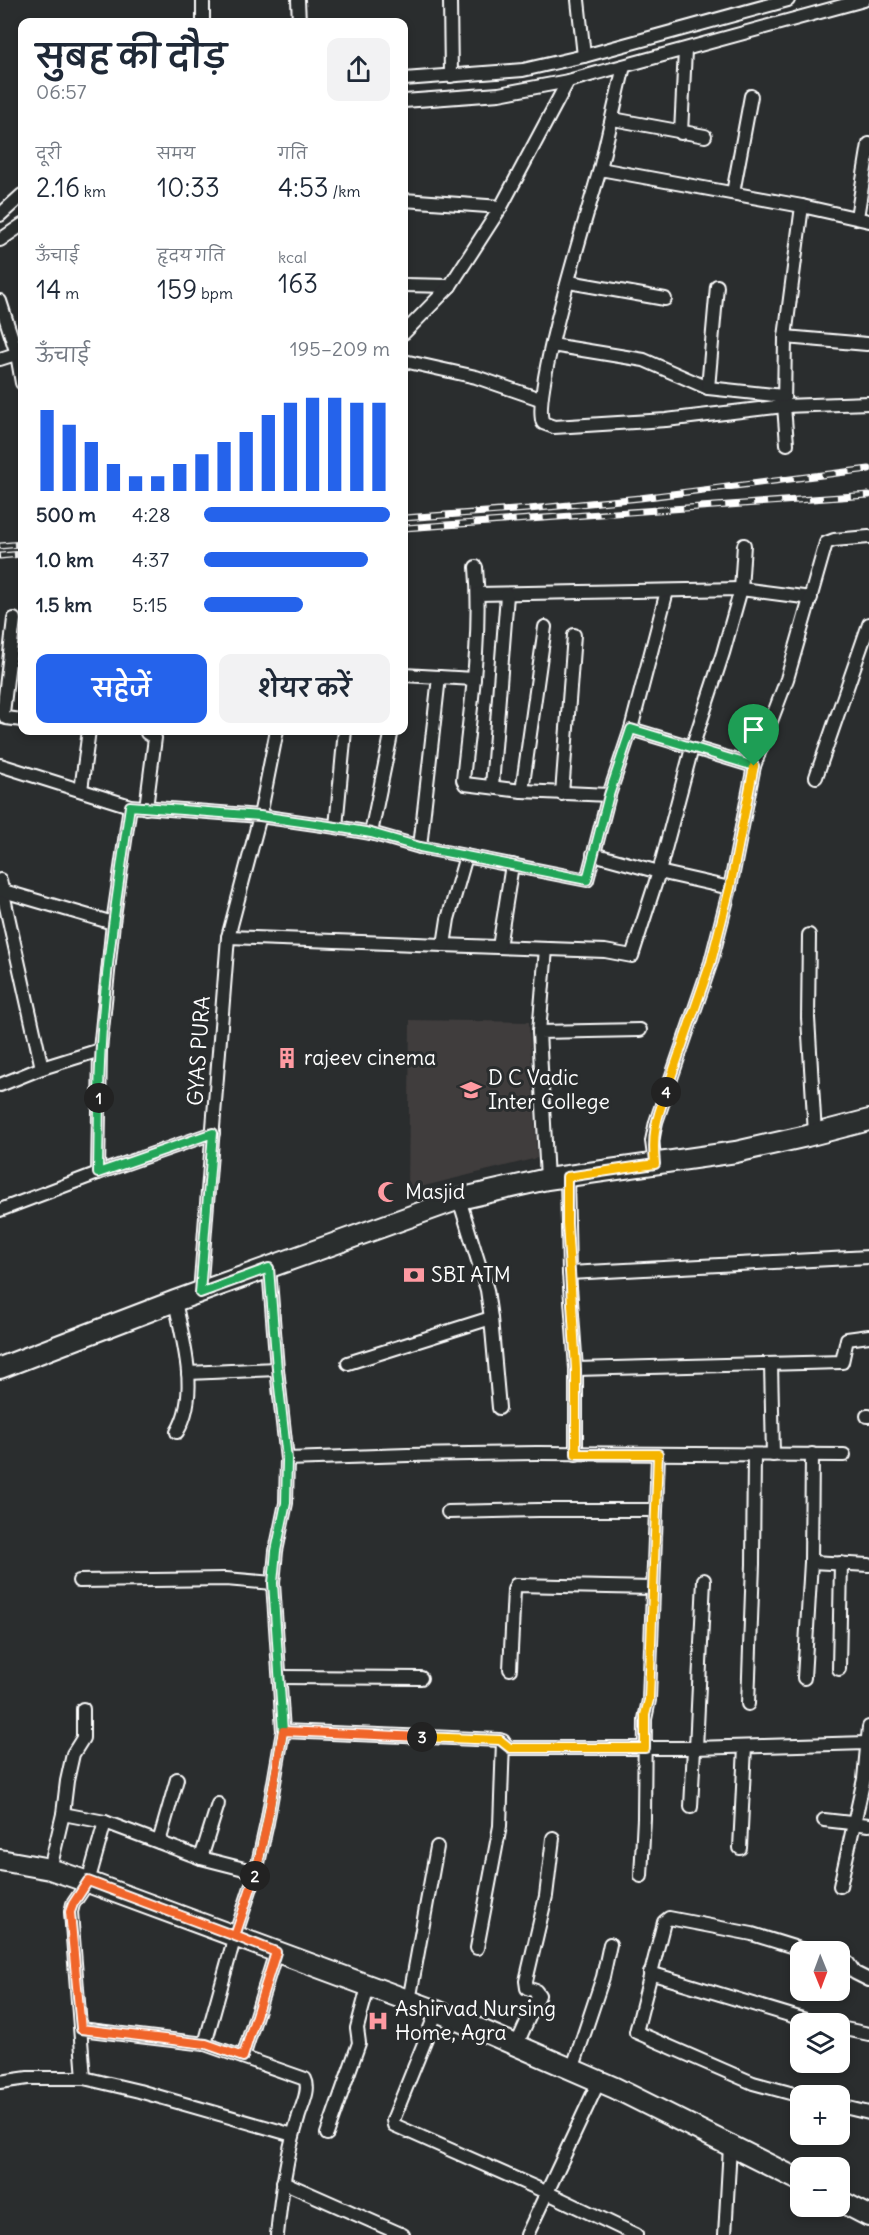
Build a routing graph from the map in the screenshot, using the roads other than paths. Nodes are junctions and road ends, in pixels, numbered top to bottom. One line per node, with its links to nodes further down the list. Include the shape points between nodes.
1 (203, 0): 7 (street)
2 (298, 0): 8 (street)
3 (450, 0): 12 (street)
4 (578, 0): 10 (street)
5 (788, 0): 10 (street)
6 (864, 0): 9 (street)
7 (203, 18)
8 (299, 18)
9 (685, 50): 11 (street); 18 (street)
10 (584, 56): 12 (street, via 524,70)
11 (624, 66): 14 (street); 17 (street)
12 (451, 76): 13 (street)
13 (408, 79)
14 (568, 81): 16 (street, via 499,94); 26 (street)
15 (751, 96): 22 (street)
16 (408, 101)
17 (613, 119): 18 (street); 21 (street)
18 (681, 133): 19 (street)
19 (705, 136)
20 (869, 144): 28 (street)
21 (600, 169): 22 (street); 31 (street)
22 (734, 194): 25 (street)
23 (18, 199): 27 (street)
24 (408, 200): 26 (street)
25 (802, 206): 28 (street); 38 (street)
26 (501, 207): 33 (street)
27 (0, 215)
28 (863, 219)
29 (18, 228): 30 (street)
30 (0, 240)
31 (569, 282): 35 (street); 40 (street)
32 (408, 285): 33 (street)
33 (450, 286): 37 (street)
34 (717, 286): 45 (street)
35 (665, 299)
36 (0, 301): 41 (street)
37 (408, 329)
38 (785, 337): 39 (street); 47 (street)
39 (867, 344)
40 (552, 345): 45 (street, via 644,360); 46 (street)
41 (18, 348)
42 (18, 354): 43 (street)
43 (0, 359)
44 (408, 362): 46 (street, via 476,377)
45 (708, 388): 47 (street)
46 (540, 399): 47 (street, via 540,417 543,423 554,427 666,420)
47 (783, 401): 48 (street); 49 (street)
48 (869, 403)
49 (787, 444)
50 (869, 537): 57 (street, via 826,543)
51 (744, 546): 53 (street)
52 (476, 567): 55 (street)
53 (741, 589): 54 (street); 57 (street); 72 (street)
54 (667, 591): 56 (street); 66 (street)
55 (478, 594): 56 (street); 64 (street)
56 (507, 595): 76 (street)
57 (811, 598): 74 (street, via 788,679)
58 (14, 619): 65 (street, via 3,712 6,718)
59 (869, 624): 75 (street)
60 (545, 627): 78 (street)
61 (574, 635): 79 (street)
62 (408, 676): 63 (street)
63 (439, 677): 64 (street); 86 (street)
64 (474, 679): 76 (street, via 463,780 465,784)
65 (18, 720)
66 (631, 729): 72 (street); 80 (street)
67 (88, 735): 77 (street)
68 (150, 735): 82 (street, via 155,738)
69 (276, 735): 83 (street, GYAS PURA)
70 (345, 735): 84 (street)
71 (391, 735): 85 (street)
72 (692, 748): 74 (street); 90 (street)
73 (0, 765): 77 (street)
74 (754, 766): 92 (street)
75 (816, 777)
76 (492, 786): 78 (street)
77 (81, 790): 81 (street)
78 (522, 791): 79 (street)
79 (562, 794): 80 (street)
80 (609, 795): 87 (street)
81 (130, 806): 82 (street); 93 (street)
82 (146, 808): 83 (street)
83 (260, 816): 84 (street); 95 (street, GYAS PURA)
84 (336, 827): 85 (street)
85 (371, 833): 86 (street)
86 (420, 847): 88 (street)
87 (593, 854): 89 (street, via 587,880); 90 (street)
88 (466, 856): 89 (street); 96 (street)
89 (512, 865): 97 (street)
90 (659, 872): 92 (street); 98 (street, via 632,956)
91 (1, 887): 93 (street); 102 (street)
92 (730, 888): 107 (street, via 711,962 656,1122 652,1141)
93 (113, 923): 101 (street)
94 (809, 935): 106 (street, via 808,1018)
95 (228, 937): 96 (street); 105 (street, GYAS PURA)
96 (444, 945): 97 (street)
97 (499, 947): 98 (street)
98 (546, 949): 100 (street)
99 (640, 1030): 100 (street)
100 (539, 1032): 110 (street)
101 (100, 1050): 102 (street); 108 (street)
102 (42, 1068): 103 (street)
103 (0, 1085)
104 (869, 1120): 106 (main road)
105 (213, 1133): 108 (street); 116 (street, GYAS PURA)
106 (815, 1134): 107 (main road, via 736,1152)
107 (655, 1164): 109 (main road)
108 (98, 1173): 112 (street)
109 (567, 1177): 110 (main road); 115 (street)
110 (547, 1179): 111 (main road)
111 (459, 1199): 114 (main road); 118 (street, via 487,1290)
112 (0, 1210)
113 (869, 1257): 115 (street)
114 (269, 1268): 116 (main road); 123 (street)
115 (569, 1273): 124 (street)
116 (200, 1293): 117 (main road)
117 (175, 1301): 122 (main road); 125 (street)
118 (491, 1318): 120 (street); 126 (street)
119 (869, 1336): 121 (street, via 847,1339 842,1362)
120 (348, 1363)
121 (771, 1364): 124 (street); 132 (street)
122 (0, 1368)
123 (277, 1369): 125 (street); 134 (street)
124 (576, 1369): 128 (street)
125 (188, 1373): 127 (street, via 187,1412)
126 (500, 1408)
127 (177, 1432)
128 (576, 1454): 129 (street); 134 (street)
129 (658, 1454): 131 (street); 135 (street)
130 (812, 1454): 132 (street); 133 (street); 137 (street)
131 (754, 1455): 132 (street); 149 (street)
132 (773, 1455)
133 (844, 1455)
134 (287, 1459): 142 (street, via 286,1503)
135 (656, 1510): 136 (street); 143 (street)
136 (448, 1512)
137 (810, 1562): 138 (street); 148 (street)
138 (841, 1563): 139 (street); 145 (street)
139 (869, 1565)
140 (704, 1580): 157 (street)
141 (79, 1581): 142 (street, via 226,1578)
142 (273, 1583): 146 (street)
143 (653, 1588): 144 (street, via 516,1585); 156 (street)
144 (510, 1669)
145 (839, 1669)
146 (280, 1677): 147 (street); 152 (street)
147 (421, 1678)
148 (804, 1678)
149 (748, 1704)
150 (82, 1709): 161 (street, via 83,1738 73,1754)
151 (869, 1727): 154 (street)
152 (283, 1731): 153 (street); 173 (street)
153 (503, 1740): 156 (street, via 510,1748); 180 (street, via 500,1826)
154 (867, 1743): 155 (street); 164 (street, via 864,1779)
155 (745, 1747): 157 (street); 169 (street)
156 (645, 1748): 157 (street); 174 (street)
157 (695, 1748): 160 (street)
158 (177, 1779): 167 (street)
159 (218, 1804): 170 (street)
160 (691, 1807)
161 (63, 1814): 163 (street); 172 (street)
162 (824, 1820): 164 (street)
163 (105, 1822): 167 (street); 175 (street)
164 (853, 1824): 165 (street); 176 (street)
165 (869, 1825)
166 (553, 1838): 193 (street, via 546,1896 526,1982 527,1988 539,1995)
167 (159, 1842): 170 (street)
168 (437, 1847): 186 (street)
169 (740, 1848)
170 (201, 1858): 173 (street)
171 (0, 1860): 172 (main road)
172 (50, 1869): 175 (main road)
173 (256, 1872): 177 (street)
174 (641, 1876)
175 (88, 1881): 177 (main road); 189 (street, via 70,1912)
176 (840, 1886)
177 (235, 1936): 181 (main road); 192 (street)
178 (610, 1944): 195 (street, via 601,1986)
179 (790, 1946): 183 (street, via 669,1918 664,1922)
180 (477, 1948)
181 (276, 1952): 185 (main road); 194 (street)
182 (850, 1966): 184 (street)
183 (650, 1973): 188 (street); 199 (street, via 636,2032 753,2083)
184 (869, 1980)
185 (368, 1987): 186 (main road); 202 (street, via 357,2028 359,2043)
186 (409, 2001): 187 (main road)
187 (437, 2011): 193 (main road); 207 (street, via 394,2125)
188 (790, 2015)
189 (81, 2029): 192 (street); 196 (street)
190 (850, 2030): 191 (street)
191 (869, 2034)
192 (206, 2044): 194 (street)
193 (516, 2046): 195 (main road)
194 (243, 2057): 203 (street, via 305,2079 308,2088)
195 (573, 2070): 197 (main road)
196 (84, 2078): 198 (street); 203 (street)
197 (599, 2081): 204 (main road); 207 (street)
198 (0, 2082)
199 (790, 2093)
200 (850, 2108): 201 (street)
201 (869, 2113)
202 (327, 2134)
203 (292, 2135): 206 (street)
204 (730, 2146): 205 (main road); 215 (street)
205 (790, 2176)
206 (283, 2182): 210 (street); 211 (street)
207 (548, 2193): 213 (street); 214 (street)
208 (850, 2206): 209 (main road)
209 (869, 2216)
210 (376, 2229): 212 (street)
211 (276, 2235)
212 (403, 2235)
213 (527, 2235)
214 (636, 2235)
215 (725, 2235)

